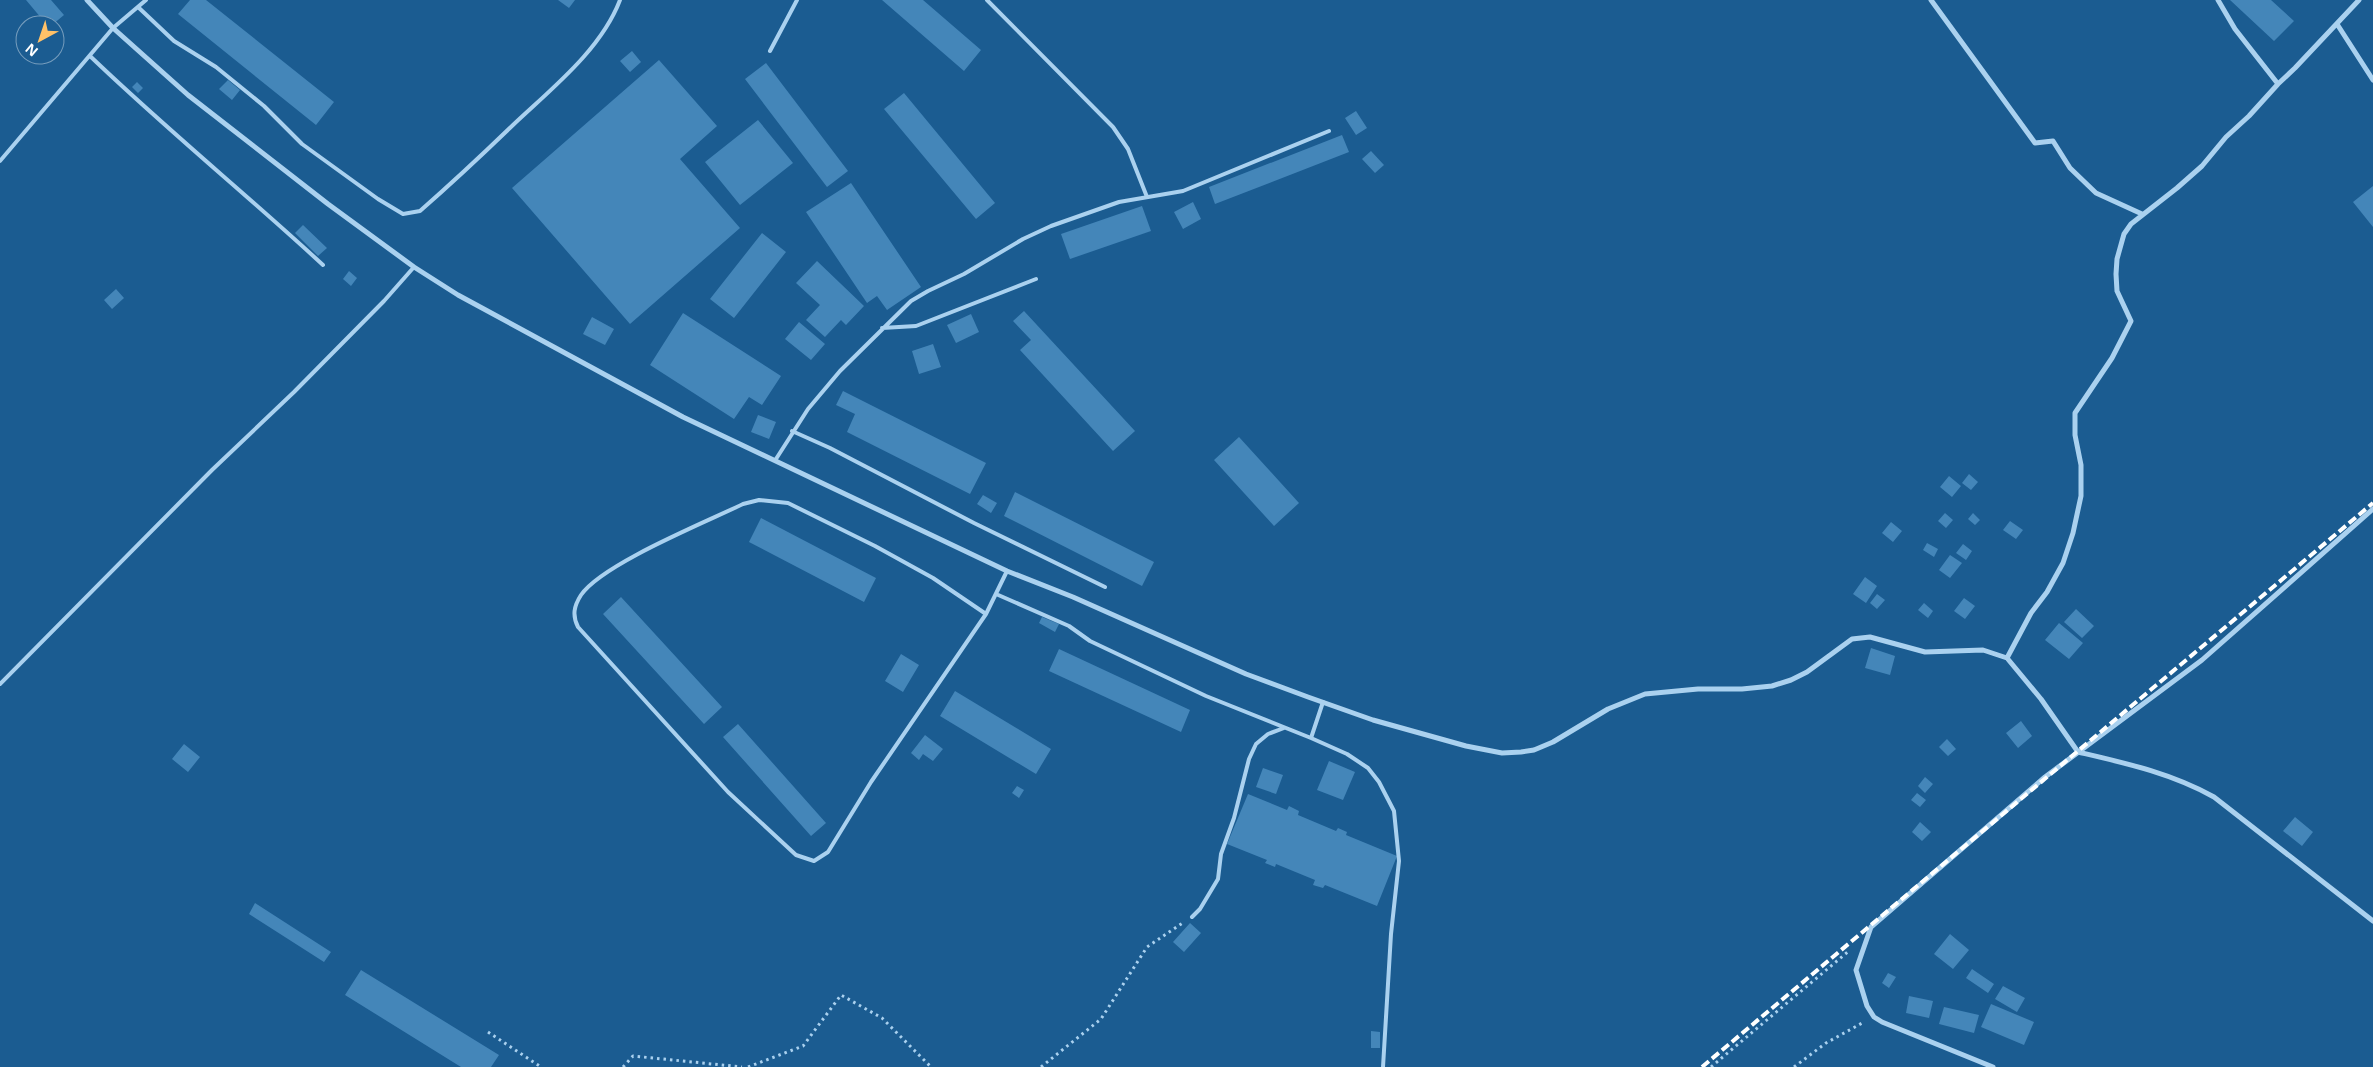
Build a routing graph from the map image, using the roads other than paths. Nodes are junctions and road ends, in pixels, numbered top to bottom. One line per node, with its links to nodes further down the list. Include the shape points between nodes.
1 (86, 0): 11 (street)
2 (146, 0): 9 (lane)
3 (620, 0): 9 (lane, via 593,44 564,77 420,211 403,214 302,144 264,106 216,67 174,41)
4 (797, 0): 12 (lane)
5 (987, 0): 18 (lane, via 1113,127 1128,149)
6 (1931, 0): 19 (street, via 2036,143 2053,141 2070,168 2096,193)
7 (2218, 0): 15 (street, via 2235,29)
8 (2359, 0): 10 (street)
9 (138, 6): 11 (lane)
10 (2337, 24): 14 (street); 15 (street)
11 (113, 28): 13 (lane); 21 (street, via 188,96)
12 (770, 51)
13 (90, 56): 17 (lane); 20 (lane)
14 (2373, 80)
15 (2278, 84): 19 (street, via 2202,166)
16 (1329, 131): 18 (lane, via 1183,191)
17 (0, 162)
18 (1147, 197): 23 (lane, via 1119,202 1023,239 911,302)
19 (2142, 214): 31 (street, via 2124,234 2116,267 2117,291 2131,321 2116,351 2075,413 2081,496 2073,533 2063,563 2047,592 2030,613)
20 (323, 265)
21 (414, 267): 25 (street, via 458,295 683,417); 32 (lane, via 294,392)
22 (1036, 279): 23 (lane, via 916,326)
23 (882, 328): 24 (lane, via 840,371)
24 (792, 431): 25 (lane); 28 (lane)
25 (776, 459): 27 (street)
26 (2373, 509): 36 (street, via 2202,660)
27 (1007, 571): 29 (lane); 33 (street, via 1246,674)
28 (1105, 587)
29 (996, 594): 30 (lane); 34 (lane, via 1069,626 1090,640 1206,696)
30 (986, 614): 30 (lane, via 932,578 874,546 788,503 759,500 743,504 615,567 582,594 575,606 574,618 578,627 728,792 796,855 814,861 828,852 871,782)
31 (2007, 658): 33 (street, via 1984,650 1926,652 1870,637 1860,638 1852,640 1807,672 1772,686 1671,690 1632,698 1534,750 1502,752 1466,746); 36 (street)
32 (0, 684)
33 (1323, 702): 35 (lane)
34 (1284, 728): 35 (lane); 37 (lane, via 1268,734 1256,744 1221,854 1218,879)
35 (1311, 738): 39 (lane, via 1347,754 1368,768 1394,811 1399,861 1391,934)
36 (2078, 752): 38 (street, via 2154,771 2214,797); 40 (street, via 1871,927 1856,970 1867,1006 1882,1022)
37 (1192, 917)
38 (2373, 921)
39 (1384, 1067)
40 (1994, 1067)

